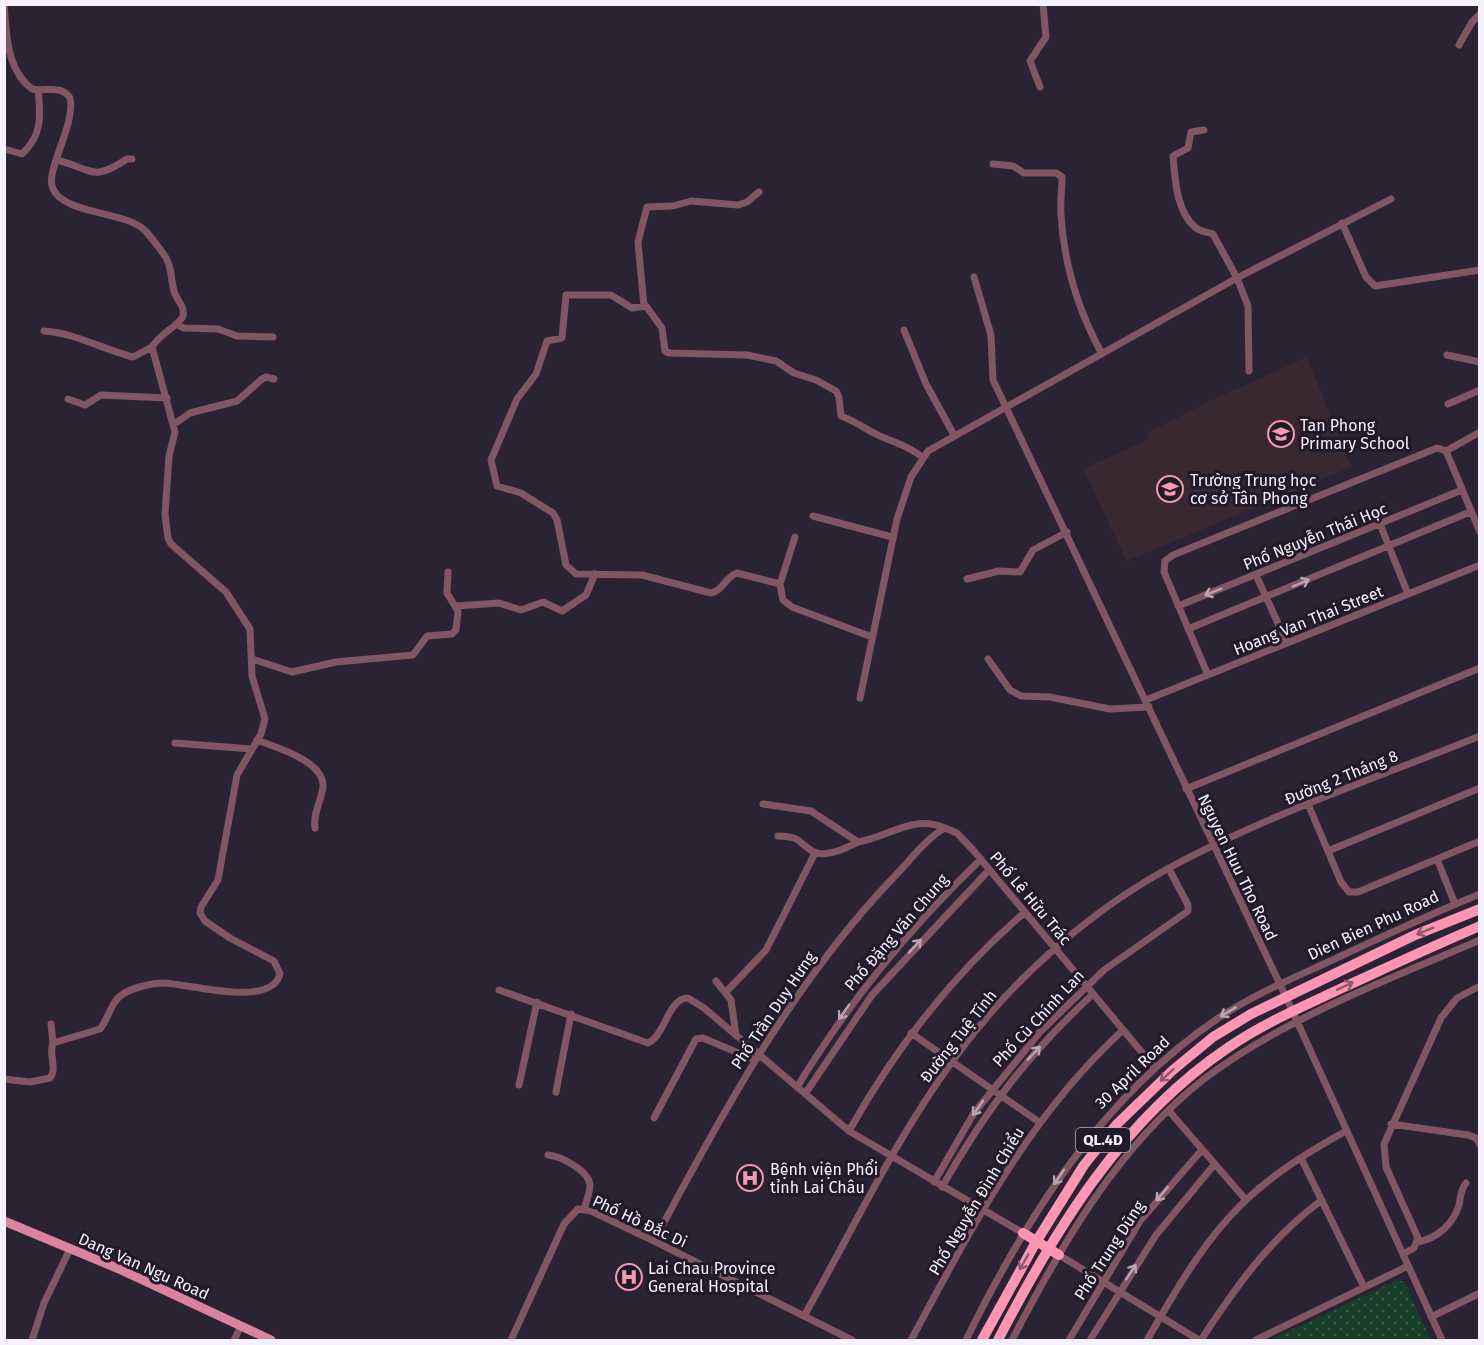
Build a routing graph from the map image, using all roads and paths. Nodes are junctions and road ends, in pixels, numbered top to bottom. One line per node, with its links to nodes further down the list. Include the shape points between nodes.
1 (1042, 4): 5 (street, via 1046,37 1030,61)
2 (4, 6): 6 (street, via 13,64 26,85)
3 (1479, 14): 4 (street)
4 (1459, 45)
5 (1040, 87)
6 (38, 90): 8 (street, via 37,136 22,154); 10 (street, via 58,89 70,98 68,125)
7 (1204, 129): 17 (street, via 1193,131 1188,148 1173,156 1177,192 1192,224 1213,234)
8 (4, 149)
9 (132, 159): 10 (street, via 95,174)
10 (57, 160): 19 (street, via 50,180 63,202 144,228 166,258 183,310)
11 (993, 164): 24 (street, via 1013,165 1024,173 1056,173 1062,177 1061,213 1070,270 1085,321)
12 (759, 192): 18 (street, via 738,205 691,201 647,207 638,249)
13 (1391, 199): 14 (street)
14 (1342, 223): 15 (street, via 1366,277 1375,286); 17 (street)
15 (1479, 270)
16 (974, 277): 33 (street, Nguyen Huu Tho Road, via 991,335 992,375)
17 (1237, 278): 24 (street); 27 (street, via 1250,314)
18 (644, 306): 38 (street, via 662,328 666,352 756,356 776,361 836,391 841,416 903,443); 50 (street, via 632,308 609,295 566,295 562,338 547,341 536,374 517,399 491,460 497,486 521,493 553,513 569,570 580,575)
19 (176, 324): 22 (street, via 184,328 218,329 237,336); 23 (street, via 161,334)
20 (44, 330): 23 (street, via 71,334 105,350 133,357)
21 (904, 330): 36 (street, via 926,384)
22 (273, 338)
23 (152, 347): 30 (street)
24 (1102, 354): 33 (street)
25 (1447, 355): 26 (street)
26 (1479, 362)
27 (1249, 371)
28 (274, 379): 34 (street, via 266,377 237,401 190,413)
29 (1479, 390): 32 (street)
30 (167, 398): 31 (street, via 101,395 85,405); 34 (street)
31 (68, 399)
32 (1448, 404)
33 (1007, 407): 36 (street); 43 (street, Nguyen Huu Tho Road)
34 (173, 425): 61 (street, via 165,514 168,538 230,596 250,629)
35 (1479, 432): 37 (street)
36 (954, 435): 38 (street)
37 (1444, 450): 39 (street); 57 (street, via 1432,448 1418,453 1218,535 1165,561 1164,572)
38 (922, 457): 46 (street, via 907,486)
39 (1462, 490): 40 (street); 42 (street, Phố Nguyễn Thái Học)
40 (1470, 512): 44 (street); 47 (street)
41 (813, 516): 46 (street)
42 (1380, 524): 47 (street); 51 (street, Phố Nguyễn Thái Học)
43 (1067, 532): 52 (street, via 1033,550 1020,572 999,571); 66 (street, Nguyen Huu Tho Road)
44 (1479, 532)
45 (795, 537): 53 (street)
46 (892, 537): 59 (street)
47 (1388, 546): 54 (street); 55 (street, one-way to 47)
48 (1479, 565): 54 (street, Hoang Van Thai Street)
49 (448, 572): 56 (street, via 447,593)
50 (595, 574): 53 (street, via 642,575 711,593 736,573); 56 (street, via 586,595 562,610 543,602 521,610 499,603)
51 (1256, 575): 55 (street); 57 (street, Phố Nguyễn Thái Học, one-way to 57)
52 (967, 579)
53 (780, 584): 59 (street, via 781,596 792,607)
54 (1408, 594): 60 (street, Hoang Van Thai Street)
55 (1267, 598): 58 (street); 60 (street)
56 (456, 606): 61 (street, via 455,633 427,636 409,656 359,658 292,672)
57 (1178, 606): 58 (street)
58 (1188, 629): 64 (street)
59 (872, 637): 65 (street)
60 (1287, 643): 64 (street, Hoang Van Thai Street)
61 (252, 659): 68 (street, via 252,676 265,719)
62 (988, 659): 66 (street, Hoang Van Thai Street, via 1010,690 1021,696 1050,697 1110,709)
63 (1479, 668): 72 (street)
64 (1208, 675): 66 (street, Hoang Van Thai Street)
65 (860, 698)
66 (1148, 704): 72 (street, Nguyen Huu Tho Road)
67 (1479, 736): 74 (street, Đường 2 Tháng 8)
68 (257, 741): 70 (street); 75 (street, via 297,755 318,774 323,787 314,815)
69 (175, 743): 70 (street)
70 (251, 749): 112 (street, via 234,784 218,880 200,913 230,938 277,963 278,980 244,994 163,983 129,991 116,1001 100,1029)
71 (1479, 788): 81 (street)
72 (1186, 789): 80 (street, Nguyen Huu Tho Road)
73 (763, 804): 79 (street, via 811,811)
74 (1308, 804): 80 (street, Đường 2 Tháng 8); 81 (street)
75 (315, 828)
76 (945, 828): 79 (street, via 908,824); 83 (street, Phố Lê Hữu Trác, via 953,830); 113 (street, Phố Trần Duy Hưng, via 850,925)
77 (778, 836): 82 (street, via 800,839)
78 (1479, 841): 84 (street)
79 (858, 842): 82 (street, via 836,851)
80 (1213, 846): 85 (street, Đường Tuệ Tĩnh); 97 (street, Nguyen Huu Tho Road)
81 (1328, 851): 84 (street, via 1344,887 1353,893)
82 (815, 853): 101 (street, via 766,950)
83 (981, 859): 86 (street, Phố Lê Hữu Trác); 94 (street, Phố Đặng Văn Chung)
84 (1437, 860): 88 (street)
85 (1169, 868): 93 (street, Đường Tuệ Tĩnh, via 1101,912); 98 (street, Phố Cù Chính Lan, via 1188,911)
86 (989, 870): 90 (street, Phố Lê Hữu Trác); 95 (street, Phố Đặng Văn Chung, one-way to 86)
87 (1479, 894): 88 (street, Dien Bien Phu Road / QL.4D)
88 (1455, 904): 97 (street, Dien Bien Phu Road / QL.4D)
89 (1479, 909): 103 (highway, Dien Bien Phu Road / QL.4D, one-way to 103)
90 (1025, 912): 93 (street, Phố Lê Hữu Trác); 110 (street, via 973,959)
91 (1479, 926): 105 (highway, QL.4D, one-way to 91)
92 (1479, 940): 107 (street, QL.4D)
93 (1057, 949): 98 (street, Phố Lê Hữu Trác); 114 (street, Đường Tuệ Tĩnh, via 998,1005)
94 (880, 966): 95 (street); 118 (street, Phố Đặng Văn Chung, one-way to 118, via 842,1016)
95 (890, 974): 121 (street, Phố Đặng Văn Chung)
96 (716, 981): 101 (street)
97 (1279, 984): 103 (street, Nguyen Huu Tho Road); 115 (street, 30 April Road / QL.4D, one-way to 115, via 1219,1017)
98 (1086, 985): 102 (street, Phố Lê Hữu Trác); 119 (street, Phố Cù Chính Lan)
99 (1479, 986): 126 (street, via 1457,998 1441,1018)
100 (500, 990): 104 (street)
101 (726, 993): 111 (street, via 733,1007)
102 (1093, 994): 109 (street, Phố Lê Hữu Trác); 122 (street, Phố Cù Chính Lan, one-way to 102, via 1031,1056)
103 (1286, 997): 105 (street, Nguyen Huu Tho Road); 145 (highway, 30 April Road / QL.4D, one-way to 145, via 1214,1037 1153,1088 1084,1165)
104 (537, 1002): 106 (street); 117 (street)
105 (1292, 1011): 107 (street, Nguyen Huu Tho Road); 123 (highway, QL.4D, via 1230,1046 1193,1073)
106 (572, 1014): 111 (street, via 648,1043 685,997); 120 (street)
107 (1297, 1023): 123 (street, QL.4D, via 1229,1061); 128 (street, Nguyen Huu Tho Road)
108 (51, 1024): 112 (street)
109 (1123, 1030): 115 (street, Phố Lê Hữu Trác); 125 (street, Phố Nguyễn Đình Chiểu, via 1077,1075)
110 (911, 1033): 114 (street); 127 (street)
111 (736, 1035): 113 (street)
112 (53, 1043): 116 (street, via 54,1073 50,1078 30,1082)
113 (757, 1057): 118 (street); 124 (street, via 704,1038 696,1039); 144 (street, Phố Trần Duy Hưng)
114 (952, 1061): 119 (street); 132 (street, Đường Tuệ Tĩnh)
115 (1155, 1068): 143 (street, 30 April Road / QL.4D, one-way to 143, via 1079,1149)
116 (4, 1079)
117 (519, 1085)
118 (797, 1087): 121 (street)
119 (992, 1088): 122 (street); 135 (street, Phố Cù Chính Lan, one-way to 135)
120 (556, 1092)
121 (805, 1094): 127 (street)
122 (1000, 1094): 125 (street); 137 (street, Phố Cù Chính Lan)
123 (1165, 1106): 130 (street); 148 (highway, QL.4D, via 1103,1165); 150 (street, QL.4D, via 1085,1211)
124 (654, 1118)
125 (1039, 1122): 141 (street, Phố Nguyễn Đình Chiểu)
126 (1391, 1124): 129 (street, via 1468,1135 1476,1138); 146 (street, via 1383,1159)
127 (849, 1131): 132 (street)
128 (1346, 1131): 133 (street); 149 (street, Nguyen Huu Tho Road)
129 (1479, 1145)
130 (1201, 1151): 134 (street); 152 (street, Phố Trung Dũng, one-way to 152, via 1140,1221)
131 (548, 1155): 140 (street, via 563,1160 587,1178 590,1187)
132 (890, 1157): 135 (street); 156 (street, Đường Tuệ Tĩnh)
133 (1301, 1158): 138 (street); 139 (street)
134 (1214, 1166): 138 (street); 154 (street, Phố Trung Dũng, one-way to 134, via 1173,1211)
135 (934, 1182): 137 (street)
136 (1466, 1183): 146 (street, via 1456,1212 1442,1231)
137 (942, 1187): 141 (street)
138 (1246, 1200): 157 (street, via 1205,1247)
139 (1322, 1200): 153 (street); 173 (street, via 1260,1258)
140 (581, 1209): 144 (street, Phố Hồ Đắc Di); 163 (street, via 564,1224)
141 (983, 1210): 143 (street); 165 (street, Phố Nguyễn Đình Chiểu)
142 (4, 1221): 147 (main road, Dang Van Ngu Road)
143 (1023, 1233): 145 (highway); 166 (street, 30 April Road / QL.4D)
144 (654, 1241): 156 (street, Phố Hồ Đắc Di)
145 (1036, 1242): 148 (highway); 167 (highway, 30 April Road / QL.4D, one-way to 167)
146 (1418, 1242): 149 (street)
147 (70, 1249): 159 (main road, Dang Van Ngu Road); 160 (street, via 44,1303)
148 (1048, 1249): 150 (highway); 168 (highway, QL.4D)
149 (1403, 1254): 151 (street, Nguyen Huu Tho Road)
150 (1059, 1255): 152 (street); 169 (street, QL.4D)
151 (1408, 1266): 153 (street); 158 (street, Nguyen Huu Tho Road)
152 (1102, 1281): 154 (street); 170 (street, Phố Trung Dũng)
153 (1364, 1287): 174 (street)
154 (1119, 1291): 157 (street); 171 (street, Phố Trung Dũng)
155 (1479, 1293): 158 (street)
156 (804, 1316): 164 (street, Phố Hồ Đắc Di)
157 (1161, 1317): 172 (street); 173 (street)
158 (1431, 1317): 175 (street, Nguyen Huu Tho Road)
159 (241, 1326): 161 (street); 162 (main road, Dang Van Ngu Road)
160 (32, 1341)
161 (234, 1341)
162 (271, 1341)
163 (510, 1341)
164 (852, 1341)
165 (911, 1341)
166 (966, 1341)
167 (982, 1341)
168 (998, 1341)
169 (1012, 1341)
170 (1069, 1341)
171 (1090, 1341)
172 (1147, 1341)
173 (1200, 1341)
174 (1256, 1341)
175 (1442, 1341)

